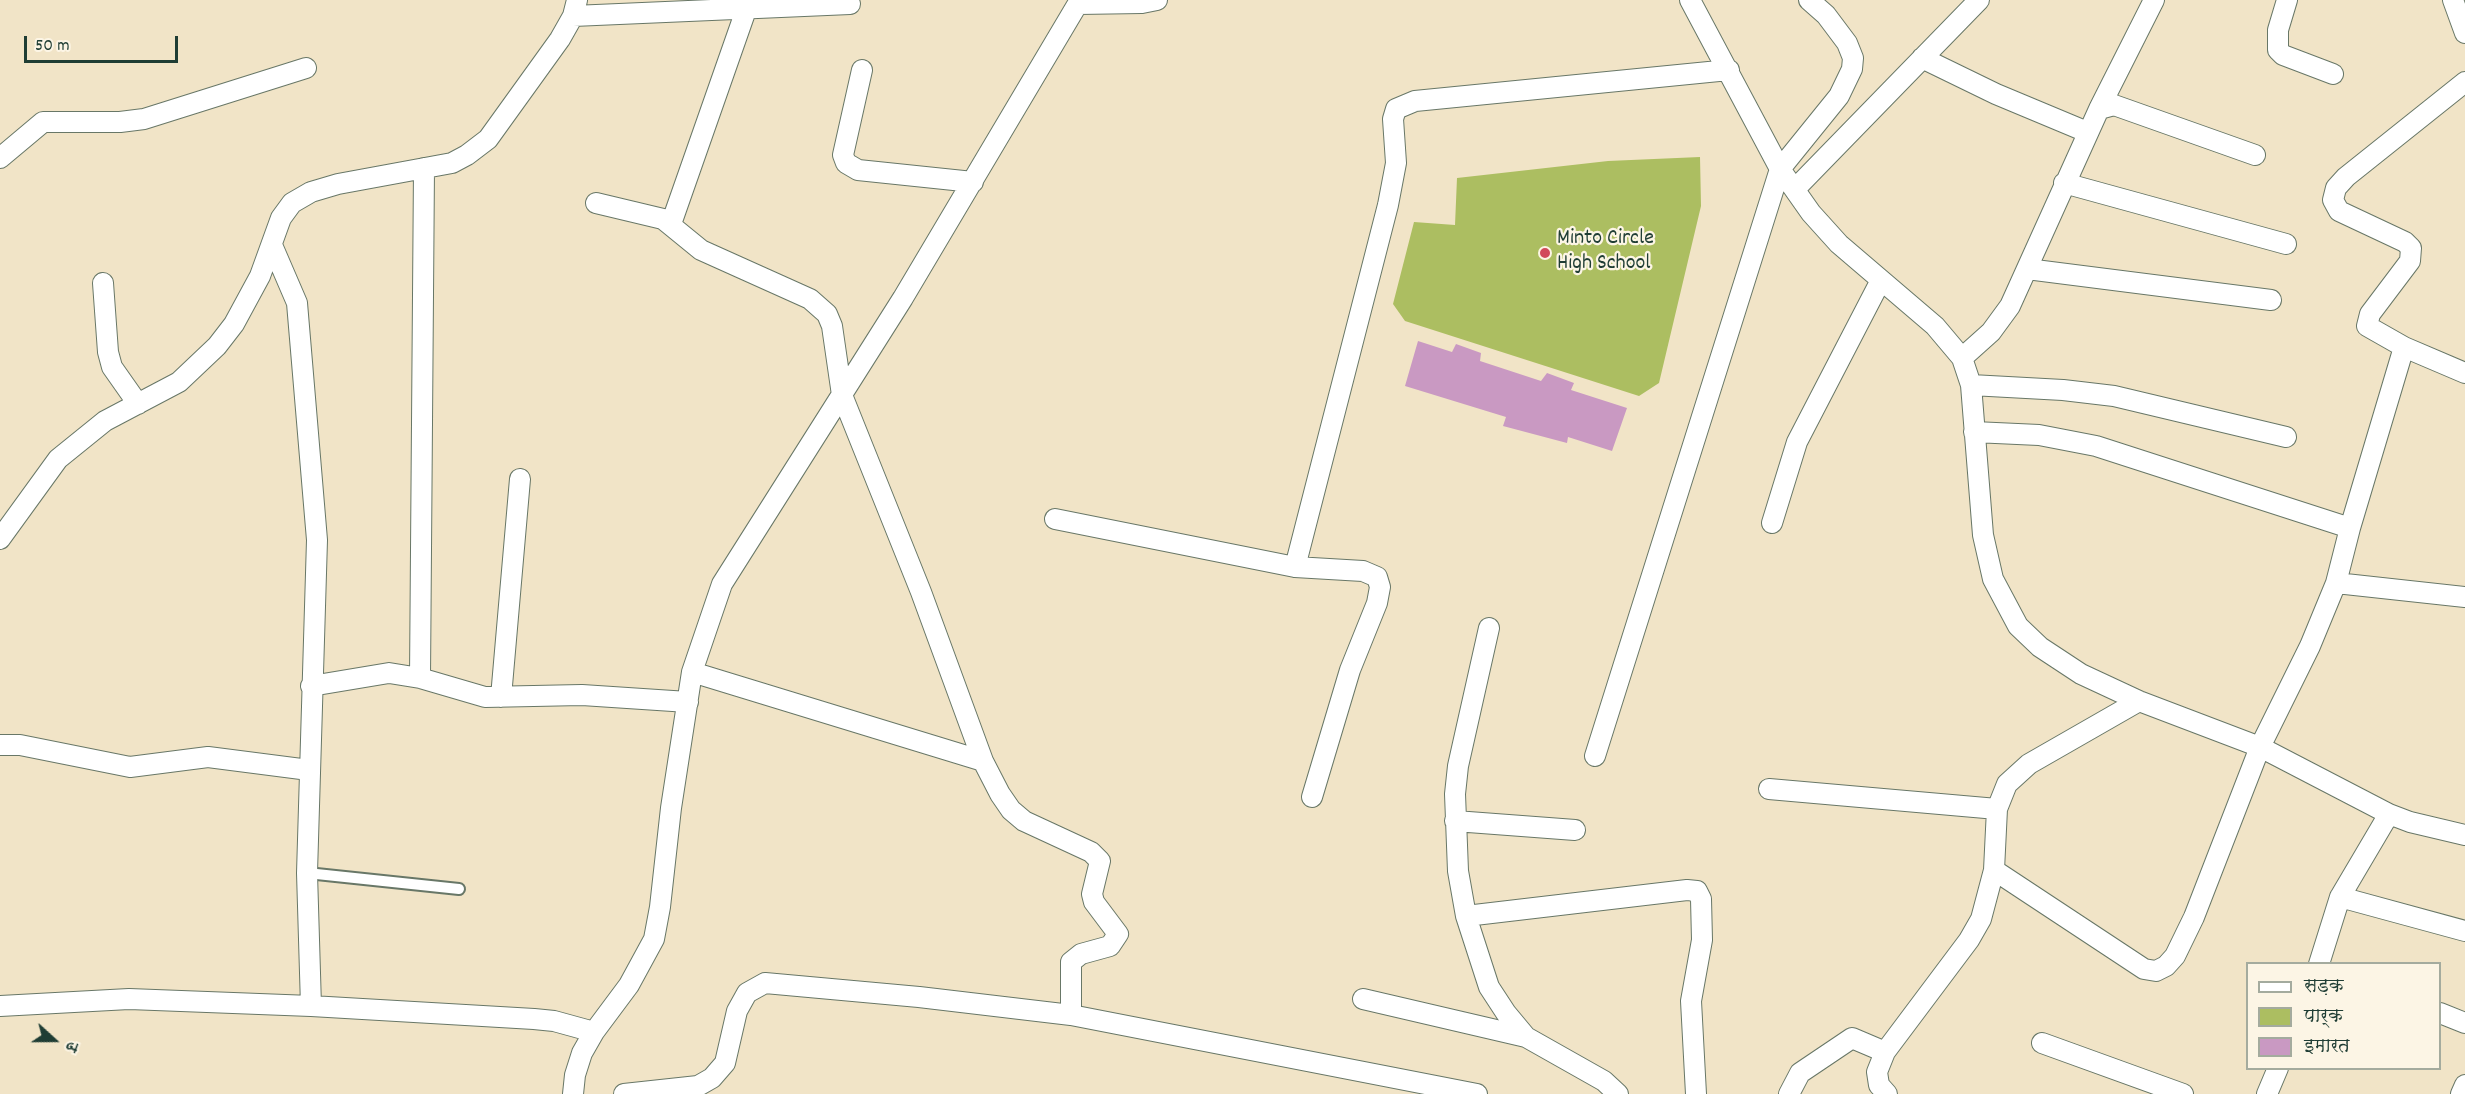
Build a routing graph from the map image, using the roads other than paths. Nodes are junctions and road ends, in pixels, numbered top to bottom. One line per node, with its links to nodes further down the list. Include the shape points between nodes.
1 (1157, 0): 8 (street)
2 (1690, 0): 16 (street)
3 (1809, 0): 24 (street, via 1848,43 1852,69 1839,96)
4 (1979, 0): 13 (street)
5 (2154, 0): 19 (street)
6 (2287, 0): 17 (street, via 2278,30 2278,50)
7 (2453, 0): 12 (street)
8 (1079, 2): 25 (street)
9 (850, 4): 11 (street)
10 (575, 8): 11 (street); 23 (street, via 560,39 488,138 452,163)
11 (746, 10): 29 (street)
12 (2465, 33)
13 (1922, 58): 20 (street); 27 (street)
14 (306, 68): 22 (street, via 144,119 43,122)
15 (862, 70): 25 (street, via 843,155 846,163 858,170)
16 (1729, 70): 24 (street); 49 (street, via 1415,101 1396,109 1396,163 1388,205)
17 (2333, 74)
18 (2465, 82): 36 (street, via 2346,177 2333,200 2339,211 2411,248 2410,261 2367,320 2367,326)
19 (2099, 109): 20 (street); 21 (street, via 2114,105)
20 (2087, 132): 26 (street)
21 (2254, 156)
22 (0, 158)
23 (424, 168): 31 (street, via 311,192 292,203 281,218); 54 (street)
24 (1780, 169): 27 (street); 61 (street)
25 (973, 182): 40 (street)
26 (2064, 183): 30 (street); 32 (street)
27 (1794, 189): 33 (street, via 1839,244)
28 (596, 202): 29 (street, via 656,216)
29 (671, 224): 40 (street, via 700,250 819,305 832,326)
30 (2286, 244)
31 (272, 245): 41 (street, via 244,306 217,346 179,382); 55 (street, via 297,303 317,540)
32 (2027, 269): 35 (street); 37 (street, via 2001,320)
33 (1881, 280): 37 (street, via 1935,326); 46 (street, via 1797,442)
34 (103, 283): 41 (street, via 112,367)
35 (2271, 300)
36 (2404, 347): 38 (street); 47 (street)
37 (1962, 358): 39 (street)
38 (2465, 373)
39 (1971, 385): 42 (street); 43 (street, via 2114,396)
40 (842, 395): 53 (street, via 722,584); 62 (street)
41 (138, 404): 48 (street, via 105,421 58,459)
42 (1974, 432): 47 (street, via 2039,435 2096,446); 57 (street, via 1983,535 1993,579 2018,626 2040,647 2081,674)
43 (2286, 437)
44 (520, 479): 56 (street)
45 (1055, 519): 49 (street)
46 (1772, 523)
47 (2350, 528): 50 (street)
48 (0, 539)
49 (1295, 567): 65 (street, via 1363,571 1377,577 1380,587)
50 (2336, 583): 51 (street); 60 (street)
51 (2465, 597)
52 (1489, 628): 68 (street, via 1458,766)
53 (692, 672): 58 (street); 62 (street)
54 (420, 678): 55 (street, via 380,674); 56 (street, via 468,694)
55 (311, 686): 63 (street)
56 (501, 697): 58 (street, via 582,694)
57 (2139, 701): 60 (street); 66 (street, via 2022,768 2007,784)
58 (688, 702): 84 (street, via 654,939 629,985)
59 (0, 745): 63 (street, via 20,745 130,767 208,757)
60 (2260, 747): 67 (street); 71 (street, via 2186,936 2166,966 2156,971 2130,962)
61 (1594, 756)
62 (983, 761): 82 (street, via 1011,810 1033,826 1091,852 1100,861 1092,894 1118,934 1110,945 1081,954 1071,962)
63 (309, 770): 72 (street)
64 (1769, 789): 66 (street)
65 (1312, 797)
66 (1997, 809): 71 (street)
67 (2389, 814): 70 (street); 74 (street)
68 (1455, 822): 69 (street); 75 (street)
69 (1575, 830)
70 (2465, 835)
71 (1994, 870): 87 (street, via 1982,919)
72 (307, 873): 73 (lane); 80 (street)
73 (459, 889)
74 (2340, 897): 76 (street); 77 (street)
75 (1466, 916): 85 (street, via 1489,987); 94 (street, via 1697,891 1701,899 1702,940 1691,1001)
76 (2465, 931)
77 (2319, 962)
78 (1363, 999): 85 (street)
79 (0, 1006): 80 (street, via 129,999)
80 (311, 1006): 84 (street, via 534,1019)
81 (2441, 1014): 83 (street)
82 (1071, 1015): 91 (street, via 765,982 747,993 737,1011 725,1063 712,1078 698,1086); 92 (street)
83 (2465, 1023)
84 (594, 1032): 90 (street, via 582,1053)
85 (1527, 1037): 93 (street, via 1604,1081)
86 (2042, 1043): 97 (street)
87 (1885, 1052): 95 (street, via 1852,1038 1800,1073); 96 (street, via 1877,1072 1879,1085)
88 (2277, 1070): 98 (street)
89 (2465, 1085): 99 (street)
90 (573, 1094)
91 (624, 1094)
92 (1477, 1094)
93 (1618, 1094)
94 (1696, 1094)
95 (1789, 1094)
96 (1887, 1094)
97 (2183, 1094)
98 (2267, 1094)
99 (2461, 1094)

